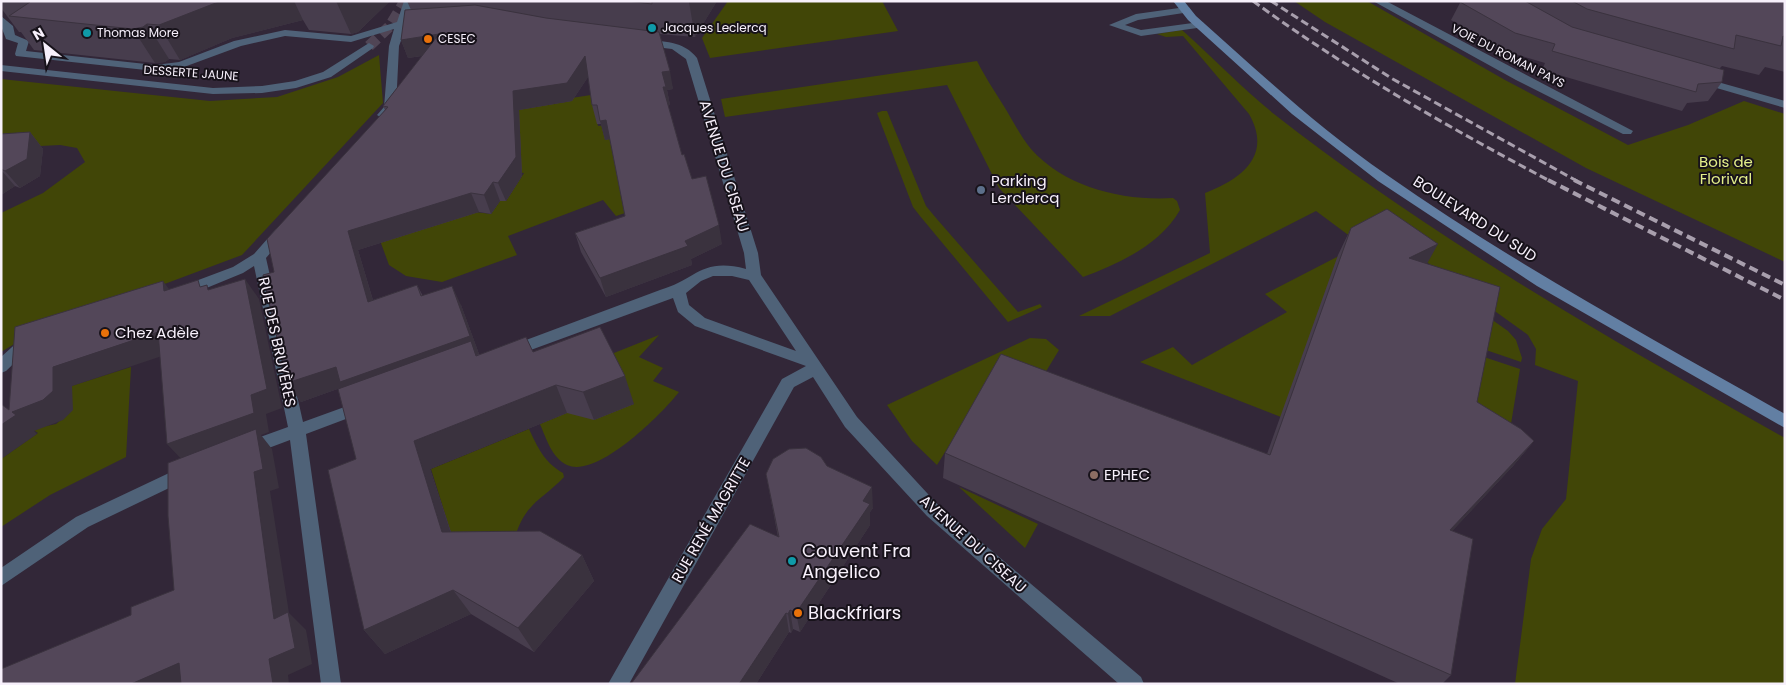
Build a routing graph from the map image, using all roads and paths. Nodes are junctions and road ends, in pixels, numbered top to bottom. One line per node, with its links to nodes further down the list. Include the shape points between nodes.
1 (409, 1): 6 (street)
2 (1378, 1): 13 (street, VOIE DU ROMAN PAYS, via 1473,54)
3 (1187, 11): 3 (street, via 1141,33 1114,25 1136,17); 24 (main road, BOULEVARD DU SUD, via 1296,112 1382,178 1542,282)
4 (1, 19): 6 (street, via 9,28 10,37 24,41 20,54 155,68 180,65 238,43 284,32 351,40)
5 (436, 21): 6 (street)
6 (401, 24): 12 (street, via 394,46 390,108)
7 (634, 42): 16 (street, AVENUE DU CISEAU, via 673,46 687,52 691,58 751,253)
8 (368, 46): 9 (street, DESSERTE JAUNE, via 340,68 316,78 284,87 242,91 213,91)
9 (1, 68)
10 (1685, 76): 11 (street)
11 (1785, 105)
12 (370, 130)
13 (1627, 131)
14 (292, 220): 15 (street, RUE DES BRUYÈRES)
15 (259, 257): 18 (street, via 238,270); 25 (street, RUE DES BRUYÈRES)
16 (754, 276): 17 (street, via 732,269 710,271 692,278); 21 (street, AVENUE DU CISEAU)
17 (678, 292): 20 (street, via 664,294); 21 (street, via 683,308 700,322)
18 (171, 296)
19 (38, 338): 22 (street, via 28,341)
20 (498, 356)
21 (814, 366): 30 (street, RUE RENÉ MAGRITTE, via 788,383); 31 (street, AVENUE DU CISEAU, via 851,422 933,511)
22 (1, 367)
23 (377, 401): 25 (street)
24 (1785, 422)
25 (297, 430): 26 (street); 29 (street, RUE DES BRUYÈRES)
26 (236, 453)
27 (201, 466): 28 (street, via 82,522)
28 (1, 578)
29 (331, 684)
30 (618, 684)
31 (1133, 684)

